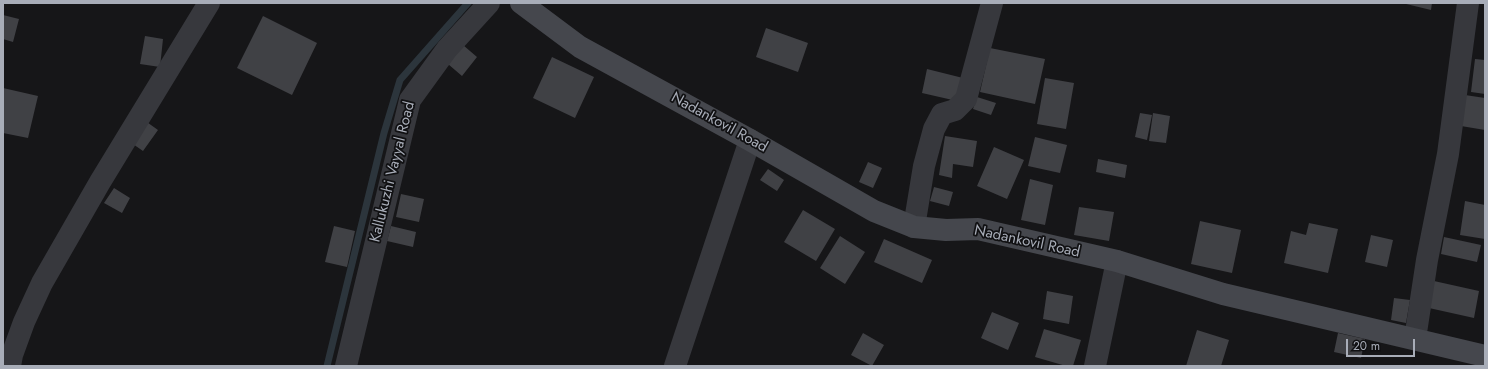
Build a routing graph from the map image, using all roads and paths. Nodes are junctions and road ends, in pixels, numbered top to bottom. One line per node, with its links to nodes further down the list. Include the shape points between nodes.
1 (209, 3): 11 (street, via 107,169 42,283 24,322)
2 (489, 3): 12 (street, Kallukuzhi Vayyal Road, via 447,49 410,100)
3 (521, 3): 6 (street, Nadankovil Road, via 580,47)
4 (992, 3): 7 (street, via 966,99 955,110 942,114 934,129 924,166)
5 (1468, 3): 9 (street, via 1448,154)
6 (750, 140): 7 (street, Nadankovil Road, via 874,211); 13 (street)
7 (914, 227): 8 (street, Nadankovil Road, via 978,229)
8 (1117, 261): 9 (street, Nadankovil Road, via 1223,294); 14 (street)
9 (1415, 339): 10 (street, Nadankovil Road)
10 (1485, 356)
11 (10, 366)
12 (346, 366)
13 (675, 366)
14 (1095, 366)

